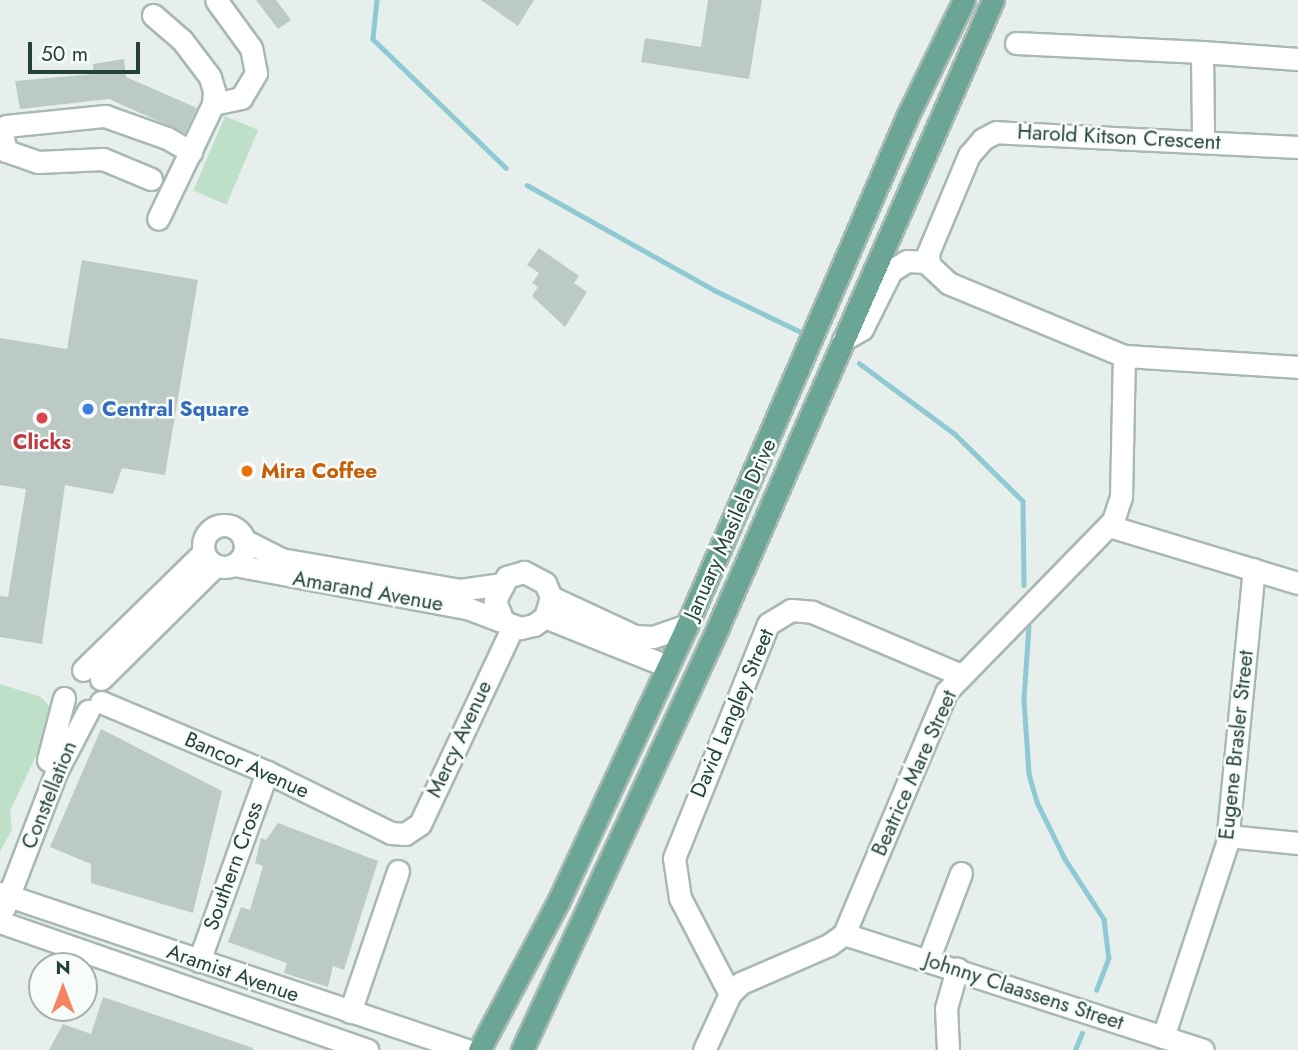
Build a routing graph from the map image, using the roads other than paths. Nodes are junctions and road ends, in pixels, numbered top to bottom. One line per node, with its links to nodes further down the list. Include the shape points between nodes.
1 (216, 0): 9 (street, via 251,48 256,73 241,98)
2 (950, 0): 10 (main road)
3 (964, 0): 10 (main road, January Masilela Drive)
4 (993, 0): 17 (main road, January Masilela Drive)
5 (153, 15): 9 (street, via 205,70 213,86)
6 (1016, 43): 7 (street)
7 (1202, 52): 8 (street); 11 (street)
8 (1298, 59)
9 (213, 104): 13 (street)
10 (907, 117): 29 (main road, January Masilela Drive)
11 (1203, 140): 12 (street, Harold Kitson Crescent); 16 (street, Harold Kitson Crescent, via 1029,131 991,134 969,155 932,236)
12 (1298, 147)
13 (191, 152): 14 (street, via 167,138 105,116 19,124 6,127 2,134 6,151 38,162 103,159); 15 (street)
14 (151, 179)
15 (158, 219)
16 (928, 262): 17 (street, via 907,261 895,267 862,329); 18 (street, via 948,283)
17 (843, 340): 20 (main road, January Masilela Drive)
18 (1124, 355): 19 (street); 21 (street, Beatrice Mare Street, via 1121,497)
19 (1298, 367)
20 (797, 445): 30 (main road, via 758,502 691,652 679,665); 53 (main road, January Masilela Drive)
21 (1109, 526): 24 (street); 32 (street, Beatrice Mare Street)
22 (244, 540): 23 (street, via 242,557); 23 (street, via 233,527 215,527 205,535); 26 (street, Amarand Avenue, via 281,559 460,590)
23 (217, 561): 28 (street, Amarand Avenue); 31 (street)
24 (1254, 569): 25 (street); 37 (street, Eugene Brasler Street)
25 (1298, 583)
26 (501, 584): 27 (street, via 515,573 533,574 545,583); 28 (street, via 495,601)
27 (548, 607): 28 (street, via 527,627); 29 (street, via 635,636 653,637); 30 (street)
28 (507, 622): 36 (street, Mercy Avenue, via 420,824 405,834)
29 (687, 625): 30 (main road, January Masilela Drive)
30 (667, 666): 52 (main road, January Masilela Drive, via 558,902)
31 (92, 674): 33 (street, Constellation, via 66,679); 34 (street)
32 (961, 675): 43 (street, Beatrice Mare Street, via 938,708); 47 (street, David Langley Street, via 812,612 790,610 768,625 674,858 680,898)
33 (64, 698): 34 (street, Bancor Avenue, via 71,708); 41 (street, Constellation, via 56,738)
34 (94, 706): 35 (street, Bancor Avenue); 41 (street, Constellation, via 57,770)
35 (267, 772): 36 (street, Bancor Avenue); 45 (street, Southern Cross)
36 (391, 833)
37 (1228, 836): 38 (street); 49 (street, Eugene Brasler Street)
38 (1298, 843)
39 (398, 871): 48 (street)
40 (961, 873): 44 (street)
41 (3, 889): 42 (street, Constellation); 45 (street, Aramist Avenue)
42 (0, 921): 50 (street, Aramist Avenue)
43 (844, 934): 44 (street, Johnny Claassens Street); 47 (street, via 829,946 756,974)
44 (928, 960): 46 (street, Johnny Claassens Street)
45 (199, 961): 48 (street, Aramist Avenue)
46 (957, 969): 49 (street, Johnny Claassens Street); 55 (street, via 946,1008)
47 (730, 994): 54 (street)
48 (350, 1012): 51 (street, Aramist Avenue)
49 (1163, 1037): 56 (street, Johnny Claassens Street)
50 (368, 1050)
51 (467, 1050)
52 (479, 1050)
53 (522, 1050)
54 (704, 1050)
55 (948, 1050)
56 (1203, 1050)

